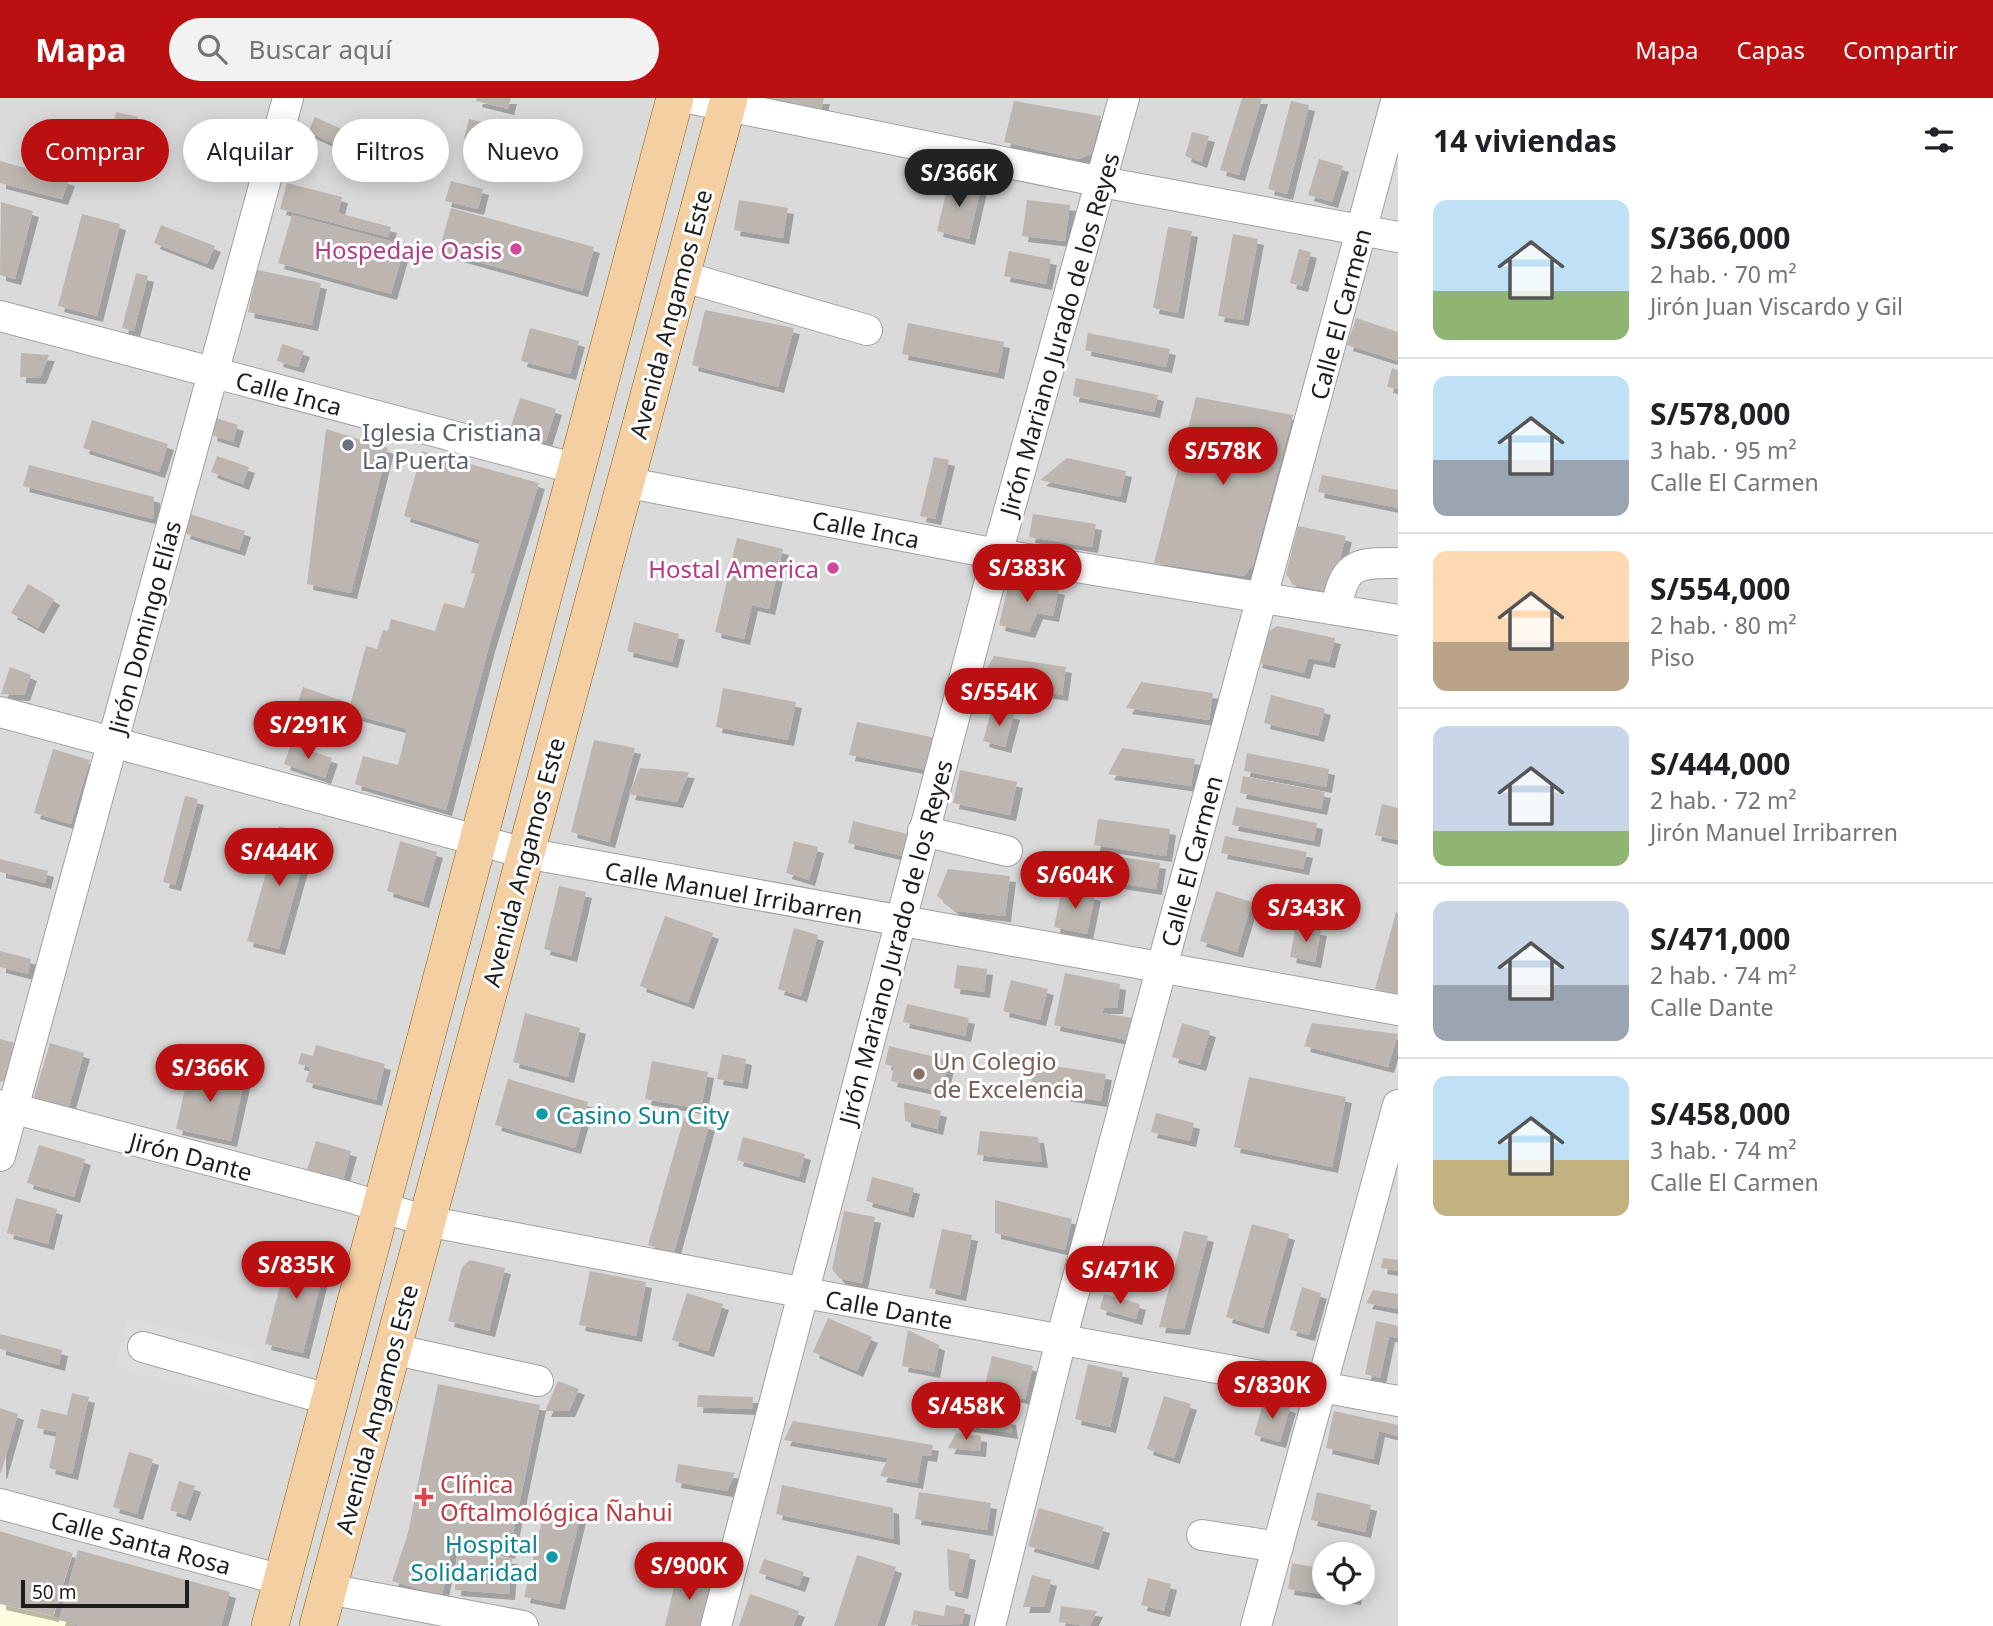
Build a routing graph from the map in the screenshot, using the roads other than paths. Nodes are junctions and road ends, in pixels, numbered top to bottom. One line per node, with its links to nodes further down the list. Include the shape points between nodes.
1 (288, 98): 13 (street, Jirón Domingo Elías)
2 (675, 98): 14 (main road, Avenida Angamos Este)
3 (688, 98): 6 (street)
4 (1124, 98): 7 (street, Jirón Mariano Jurado de los Reyes)
5 (1397, 98): 8 (street, Calle El Carmen)
6 (728, 103): 7 (street); 10 (main road, Avenida Angamos Este)
7 (1102, 182): 8 (street); 16 (street, Jirón Mariano Jurado de los Reyes)
8 (1363, 231): 9 (street); 18 (street, Calle El Carmen)
9 (1398, 237)
10 (681, 276): 12 (street); 15 (main road, Avenida Angamos Este)
11 (0, 316): 13 (street, Calle Inca)
12 (867, 330)
13 (214, 373): 14 (street, Calle Inca); 22 (street, Jirón Domingo Elías)
14 (577, 470): 24 (main road, Avenida Angamos Este)
15 (624, 482): 16 (street, Calle Inca); 26 (main road, Avenida Angamos Este)
16 (997, 554): 18 (street, Calle Inca); 23 (street, Jirón Mariano Jurado de los Reyes)
17 (1396, 562): 19 (street, via 1364,563 1350,571)
18 (1263, 596): 19 (street, Calle Inca); 28 (street, Calle El Carmen)
19 (1336, 609): 20 (street, Calle Inca)
20 (1398, 620)
21 (0, 712): 22 (street, Calle Manuel Irribarren)
22 (113, 742): 24 (street, Calle Manuel Irribarren); 31 (street, Jirón Domingo Elías)
23 (923, 831): 25 (street); 27 (street, Jirón Mariano Jurado de los Reyes)
24 (479, 843): 26 (street, Calle Manuel Irribarren); 33 (main road, Avenida Angamos Este)
25 (1007, 851)
26 (525, 853): 27 (street, Calle Manuel Irribarren); 34 (main road, Avenida Angamos Este)
27 (899, 922): 28 (street, Calle Manuel Irribarren); 35 (street, Jirón Mariano Jurado de los Reyes)
28 (1162, 968): 29 (street, Calle Manuel Irribarren); 36 (street, Calle El Carmen)
29 (1398, 1010)
30 (1398, 1105): 40 (street)
31 (7, 1107): 32 (street, Jirón Domingo Elías); 33 (street, Jirón Dante)
32 (0, 1156)
33 (382, 1208): 34 (street, Calle Dante); 41 (main road, Avenida Angamos Este)
34 (426, 1221): 35 (street, Calle Dante); 38 (main road, Avenida Angamos Este)
35 (805, 1293): 36 (street, Calle Dante); 51 (street, Jirón Mariano Jurado de los Reyes)
36 (1061, 1340): 40 (street, Calle Dante); 52 (street, Calle El Carmen)
37 (143, 1347): 41 (street)
38 (392, 1349): 39 (street); 47 (main road, Avenida Angamos Este)
39 (538, 1381)
40 (1321, 1388): 42 (street, Calle Dante); 45 (street)
41 (331, 1399): 46 (main road, Avenida Angamos Este)
42 (1398, 1401)
43 (0, 1504): 46 (street, Calle Santa Rosa)
44 (1202, 1535): 45 (street)
45 (1278, 1547): 53 (street)
46 (282, 1580): 48 (main road, Avenida Angamos Este)
47 (328, 1589): 49 (main road, Avenida Angamos Este); 50 (street)
48 (270, 1626)
49 (318, 1626)
50 (523, 1626)
51 (716, 1626)
52 (990, 1626)
53 (1256, 1626)

